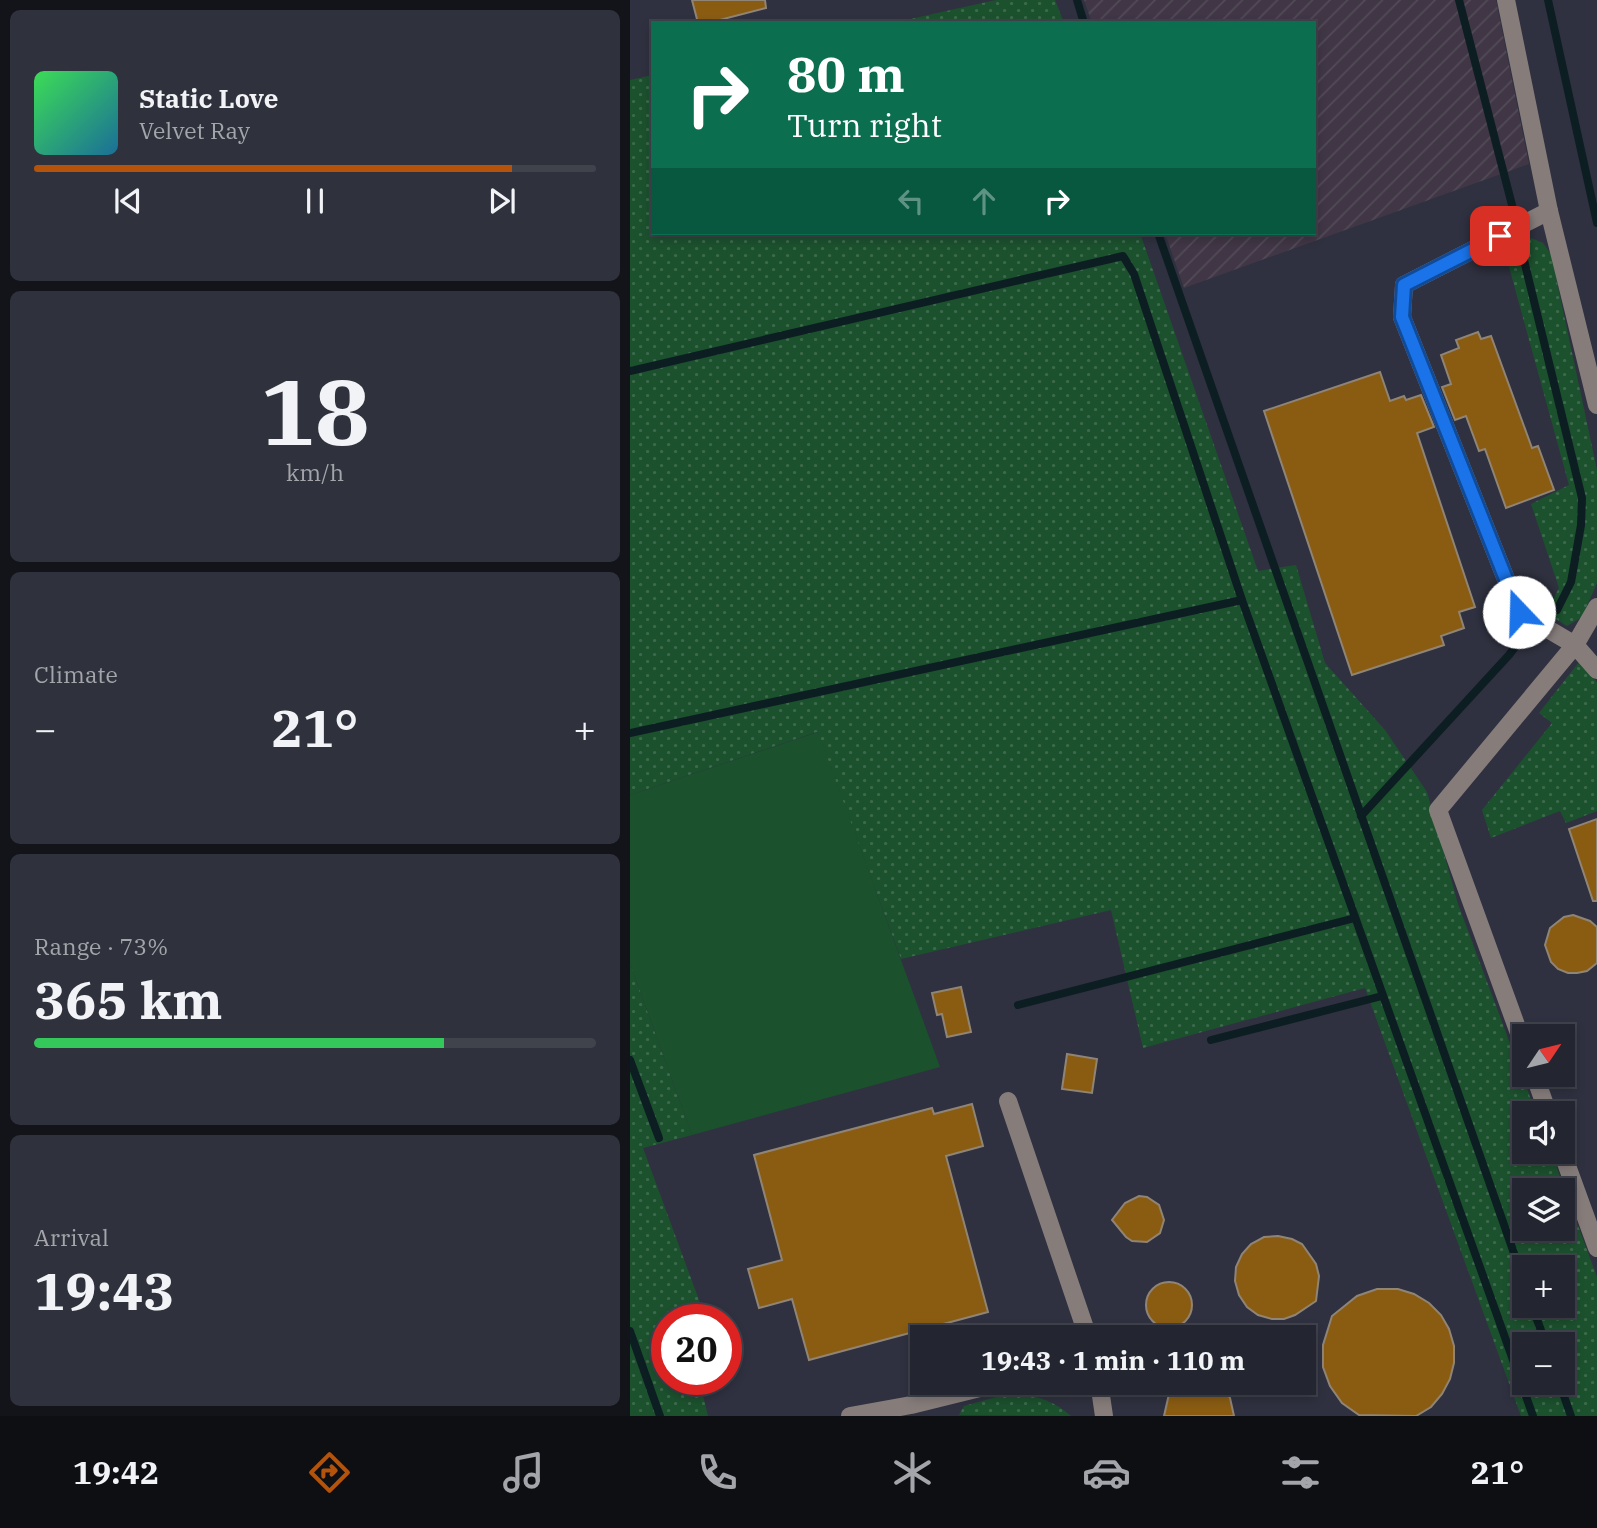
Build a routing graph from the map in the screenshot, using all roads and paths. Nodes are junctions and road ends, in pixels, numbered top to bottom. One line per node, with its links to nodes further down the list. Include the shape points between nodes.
1 (1506, 0): 2 (lane)
2 (1549, 211): 3 (lane); 5 (lane, via 1404,285 1402,317 1519,612)
3 (1597, 405)
4 (1597, 607): 5 (lane)
5 (1575, 645): 6 (lane); 7 (lane, via 1438,810)
6 (1597, 670)
7 (1516, 1024)
8 (1008, 1101): 11 (lane)
9 (1566, 1164): 10 (lane)
10 (1597, 1248)
11 (1084, 1325)
12 (951, 1395): 14 (lane)
13 (1101, 1395): 17 (lane)
14 (911, 1405): 15 (lane); 16 (lane)
15 (850, 1416)
16 (932, 1416)
17 (1104, 1416)

